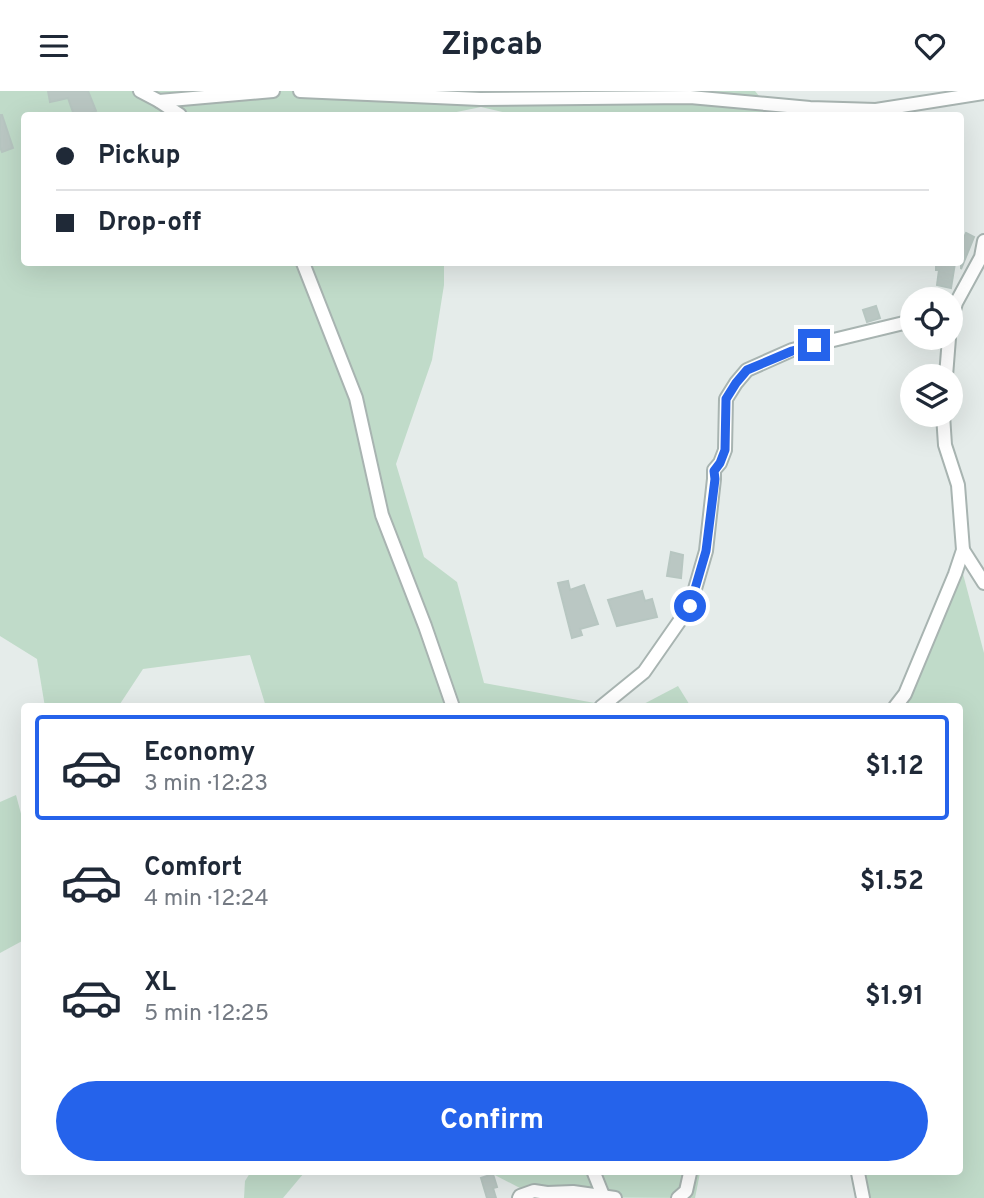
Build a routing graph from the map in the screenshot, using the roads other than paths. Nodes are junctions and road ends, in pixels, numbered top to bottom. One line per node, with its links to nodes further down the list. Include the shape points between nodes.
1 (140, 91): 5 (street)
2 (272, 91): 5 (street)
3 (300, 91): 4 (street, via 480,99 690,97 876,110)
4 (984, 93)
5 (159, 101): 6 (street)
6 (176, 112)
7 (984, 241): 9 (street, via 981,257)
8 (304, 266): 14 (street, via 356,398 382,515)
9 (963, 290)
10 (900, 324): 15 (street, via 792,351 747,370 736,383 726,399 725,450 714,471 706,551 690,606 644,672)
11 (944, 427): 12 (street, via 958,485)
12 (963, 550): 13 (street); 16 (street)
13 (984, 583)
14 (452, 703)
15 (606, 703)
16 (898, 703)
17 (595, 1175): 21 (street)
18 (690, 1175): 22 (street, via 686,1191)
19 (858, 1175): 23 (street)
20 (519, 1198): 21 (street, via 534,1191)
21 (607, 1198)
22 (678, 1198)
23 (863, 1198)

